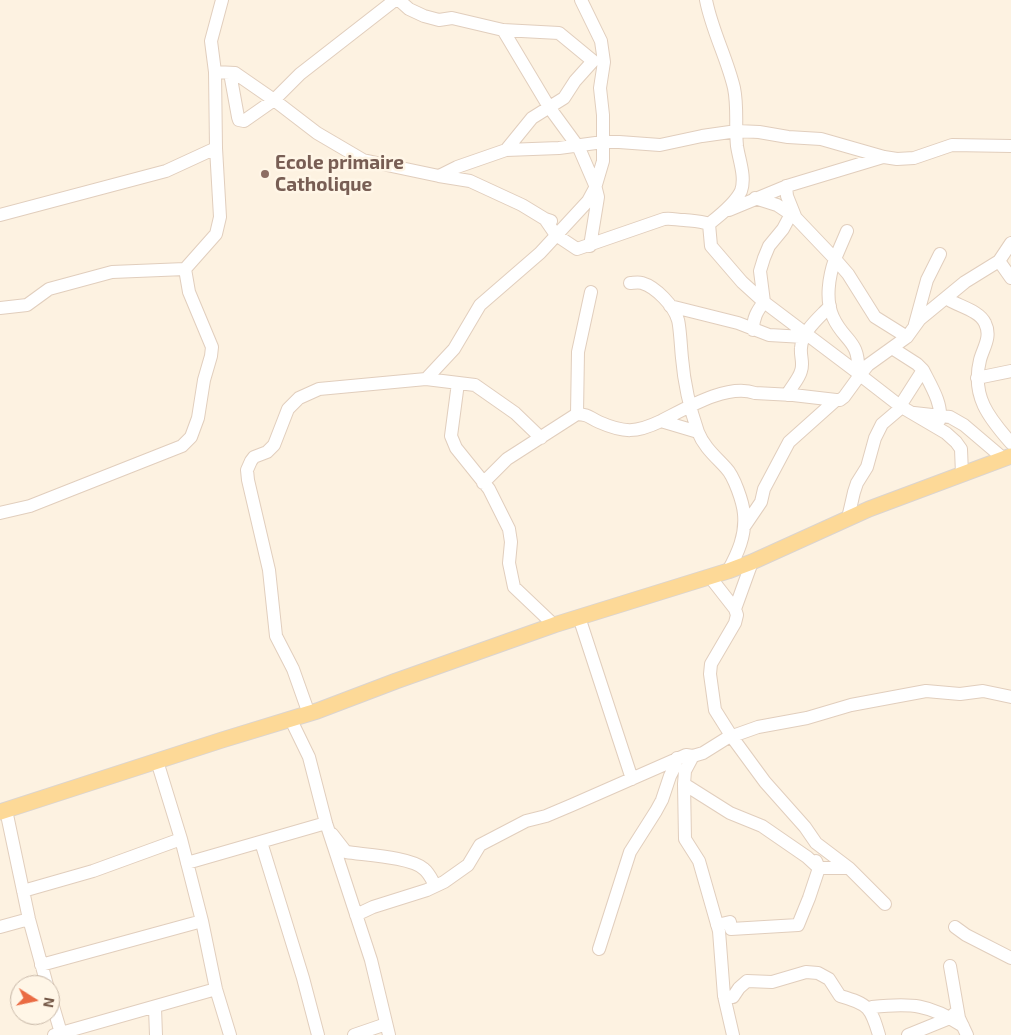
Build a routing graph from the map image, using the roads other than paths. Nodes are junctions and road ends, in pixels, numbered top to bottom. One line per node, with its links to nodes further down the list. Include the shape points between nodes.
1 (222, 0): 9 (street, via 211,41)
2 (395, 0): 11 (street, via 300,74)
3 (399, 0): 6 (street, via 424,16 439,20 452,18)
4 (581, 0): 7 (street)
5 (706, 0): 13 (street, via 731,74)
6 (503, 30): 8 (street, via 559,33); 12 (street)
7 (602, 49): 8 (street); 14 (street)
8 (593, 61): 12 (street, via 564,98)
9 (215, 72): 10 (street); 17 (street)
10 (230, 73): 11 (street, via 235,73); 11 (street, via 239,120 246,121)
11 (274, 100): 21 (street, via 316,133 363,160)
12 (548, 107): 15 (street); 18 (street, via 532,118)
13 (737, 131): 14 (street, via 660,146); 19 (street, via 821,139); 20 (street)
14 (603, 142): 15 (street); 23 (street, via 603,161)
15 (577, 145): 18 (street); 23 (street)
16 (1011, 146): 19 (street, via 952,145 914,158)
17 (216, 148): 26 (street, via 166,171); 38 (street, via 220,217 216,234)
18 (506, 150): 21 (street)
19 (884, 157): 22 (street)
20 (740, 163): 24 (street); 25 (street, via 743,174 740,192)
21 (439, 176): 28 (street, via 470,181)
22 (786, 186): 24 (street); 27 (street)
23 (596, 188): 30 (street); 34 (street, via 598,197)
24 (758, 197): 25 (street); 27 (street)
25 (722, 212): 29 (street)
26 (0, 215)
27 (793, 215): 36 (street); 43 (street, via 769,246 764,258 760,271)
28 (545, 219): 30 (street); 32 (street)
29 (708, 224): 34 (street, via 664,219); 43 (street, via 711,246)
30 (566, 225): 32 (street)
31 (848, 231): 36 (street)
32 (556, 235): 34 (street, via 577,250); 56 (street, via 480,305 454,349)
33 (1011, 243): 37 (street)
34 (590, 246)
35 (940, 254): 47 (street, via 927,280)
36 (835, 259): 45 (street, via 829,281); 50 (street, via 875,317)
37 (999, 261): 39 (street); 42 (street)
38 (185, 269): 46 (street, via 112,272 49,289 27,305); 71 (street, via 189,292 212,347 191,437 182,446 140,463 30,506)
39 (1011, 278)
40 (630, 283): 44 (street, via 648,287)
41 (590, 292): 62 (street, via 578,352)
42 (946, 298): 47 (street); 55 (street, via 977,314 985,322 988,338)
43 (764, 302): 48 (street, via 753,320); 49 (street)
44 (670, 306): 48 (street); 60 (street, via 679,321 682,361)
45 (830, 306): 49 (street); 54 (street, via 832,317 857,353)
46 (0, 308)
47 (915, 327): 50 (street)
48 (754, 330): 49 (street, via 769,335)
49 (805, 335): 54 (street); 58 (street, via 801,344 801,373)
50 (907, 337): 51 (street)
51 (892, 348): 52 (street); 54 (street)
52 (923, 370): 61 (street); 64 (street, via 936,397)
53 (1011, 370): 55 (street)
54 (859, 374): 59 (street, via 844,397); 61 (street)
55 (977, 378): 67 (street, via 990,419)
56 (426, 379): 57 (street); 81 (street, via 319,389 299,398 288,409 274,445 254,457 248,470 269,570 276,636 296,676)
57 (458, 383): 66 (street, via 475,385 515,413); 70 (street, via 451,436 456,448)
58 (787, 395): 59 (street); 60 (street, via 749,391 718,394)
59 (836, 400): 73 (street, via 789,442 764,489 761,502)
60 (691, 406): 63 (street); 65 (street)
61 (904, 409): 64 (street); 72 (street, via 882,424 867,467 857,483)
62 (576, 414): 63 (street, via 588,415 625,431 645,429); 66 (street)
63 (660, 421): 65 (street)
64 (939, 422): 68 (street, via 950,418 964,425); 69 (street, via 960,450)
65 (698, 432): 73 (street, via 715,458 727,469 744,512)
66 (541, 438): 70 (street, via 507,459)
67 (1011, 444)
68 (1007, 458): 69 (main road)
69 (962, 474): 72 (main road)
70 (483, 483): 79 (street, via 509,530 509,563 514,586)
71 (0, 513)
72 (848, 518): 74 (main road)
73 (744, 527): 75 (street, via 739,551)
74 (752, 562): 75 (main road); 77 (street)
75 (728, 571): 76 (main road)
76 (710, 577): 77 (street); 78 (main road)
77 (735, 609): 83 (street, via 735,623 714,657 710,674 715,710)
78 (579, 618): 79 (main road); 87 (street)
79 (554, 625): 81 (main road)
80 (1011, 697): 83 (street, via 984,691 960,694 926,691 852,705)
81 (309, 714): 82 (main road)
82 (291, 720): 86 (main road); 90 (street, via 309,757)
83 (732, 736): 84 (street, via 703,754); 91 (street, via 765,782)
84 (693, 756): 85 (street, via 686,754); 88 (street, via 685,771)
85 (677, 758): 87 (street); 106 (street, via 656,812 630,852)
86 (157, 761): 89 (main road); 92 (street)
87 (632, 779): 97 (street, via 546,816 526,821 480,845 468,865)
88 (684, 784): 95 (street, via 730,813 762,826); 103 (street, via 684,839 698,861)
89 (3, 811): 98 (street)
90 (327, 826): 93 (street); 97 (street, via 346,852 418,864); 100 (street)
91 (808, 832): 95 (street); 96 (street, via 816,843)
92 (181, 839): 94 (street); 98 (street, via 93,871)
93 (261, 842): 94 (street); 122 (street)
94 (187, 863): 102 (street)
95 (819, 868): 96 (street); 103 (street, via 798,925 731,929 730,922)
96 (849, 868): 99 (street)
97 (435, 885): 100 (street)
98 (23, 891): 101 (street)
99 (885, 904)
100 (356, 914): 117 (street)
101 (29, 919): 104 (street); 108 (street)
102 (202, 921): 108 (street); 111 (street)
103 (717, 925): 112 (street)
104 (0, 927)
105 (955, 927): 107 (street)
106 (599, 949)
107 (1011, 958)
108 (41, 964): 110 (street)
109 (950, 966): 115 (street)
110 (44, 975)
111 (216, 989): 114 (street); 121 (street)
112 (724, 996): 124 (street); 125 (street, via 733,997 748,981 772,982 806,972 818,972 829,979 840,996 868,1008)
113 (872, 1007): 115 (street, via 900,1005)
114 (155, 1008): 116 (street); 120 (street)
115 (954, 1013): 118 (street); 126 (street)
116 (94, 1030): 119 (street)
117 (388, 1030): 123 (street)
118 (965, 1030)
119 (57, 1034)
120 (156, 1035)
121 (230, 1035)
122 (318, 1035)
123 (354, 1035)
124 (733, 1035)
125 (879, 1035)
126 (908, 1035)

